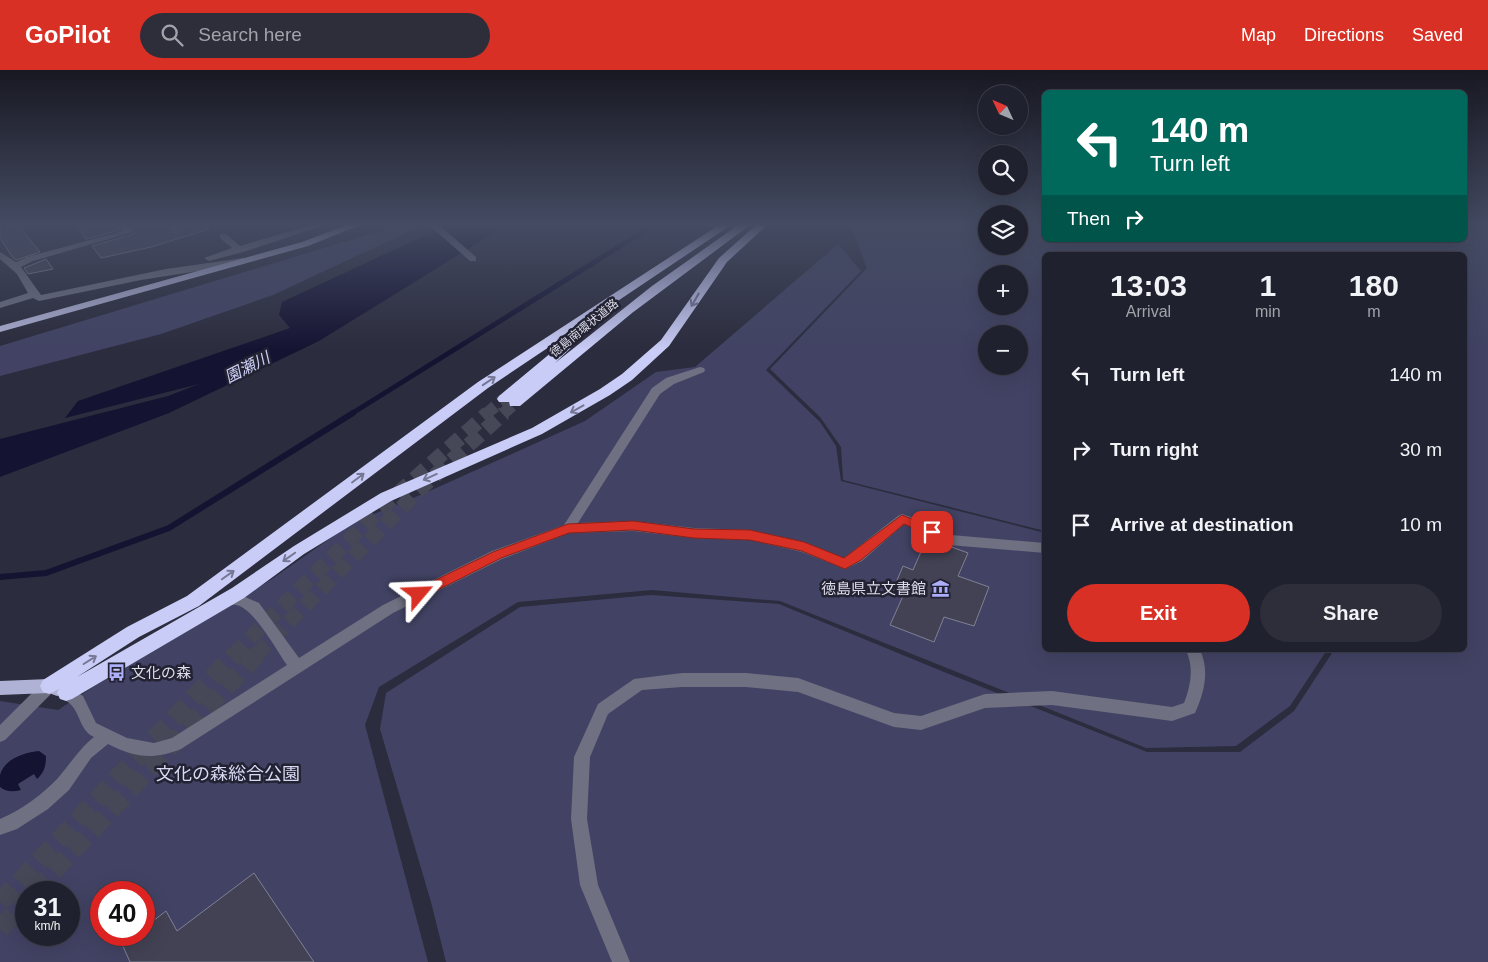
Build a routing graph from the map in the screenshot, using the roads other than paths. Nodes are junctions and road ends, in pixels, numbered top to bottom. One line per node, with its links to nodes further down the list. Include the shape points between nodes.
1 (15, 266): 10 (street, via 23,273)
2 (175, 267): 9 (street)
3 (196, 267): 9 (street)
4 (223, 267): 12 (main road)
5 (663, 267): 18 (highway, one-way to 5, via 133,632 193,601 483,385)
6 (674, 267): 7 (highway, 徳島南環状道路, via 590,328 510,401)
7 (687, 267)
8 (718, 267): 20 (highway, one-way to 20, via 665,343 605,392 537,431 379,501 299,550 238,593)
9 (126, 279): 10 (street, via 40,298)
10 (34, 294): 11 (street)
11 (0, 305)
12 (0, 329)
13 (700, 370): 14 (street, via 670,381 656,391)
14 (568, 528): 15 (street, via 633,526 750,535 804,547 845,564 902,519 949,540); 17 (street, via 497,555 388,609)
15 (1042, 548)
16 (1194, 652): 24 (street, via 1198,688 1190,708 1172,714 1052,698 985,701 921,723 894,720 798,685 746,680 639,684 604,709 582,757 579,819 589,885)
17 (297, 667): 20 (street, via 254,607 236,599 222,602); 22 (street, via 176,744 154,750 125,745)
18 (48, 686): 19 (main road); 20 (main road); 21 (street)
19 (0, 688)
20 (66, 693): 22 (street, via 78,701 91,728)
21 (0, 735)
22 (106, 736): 23 (street, via 42,803)
23 (0, 827)
24 (621, 962)

